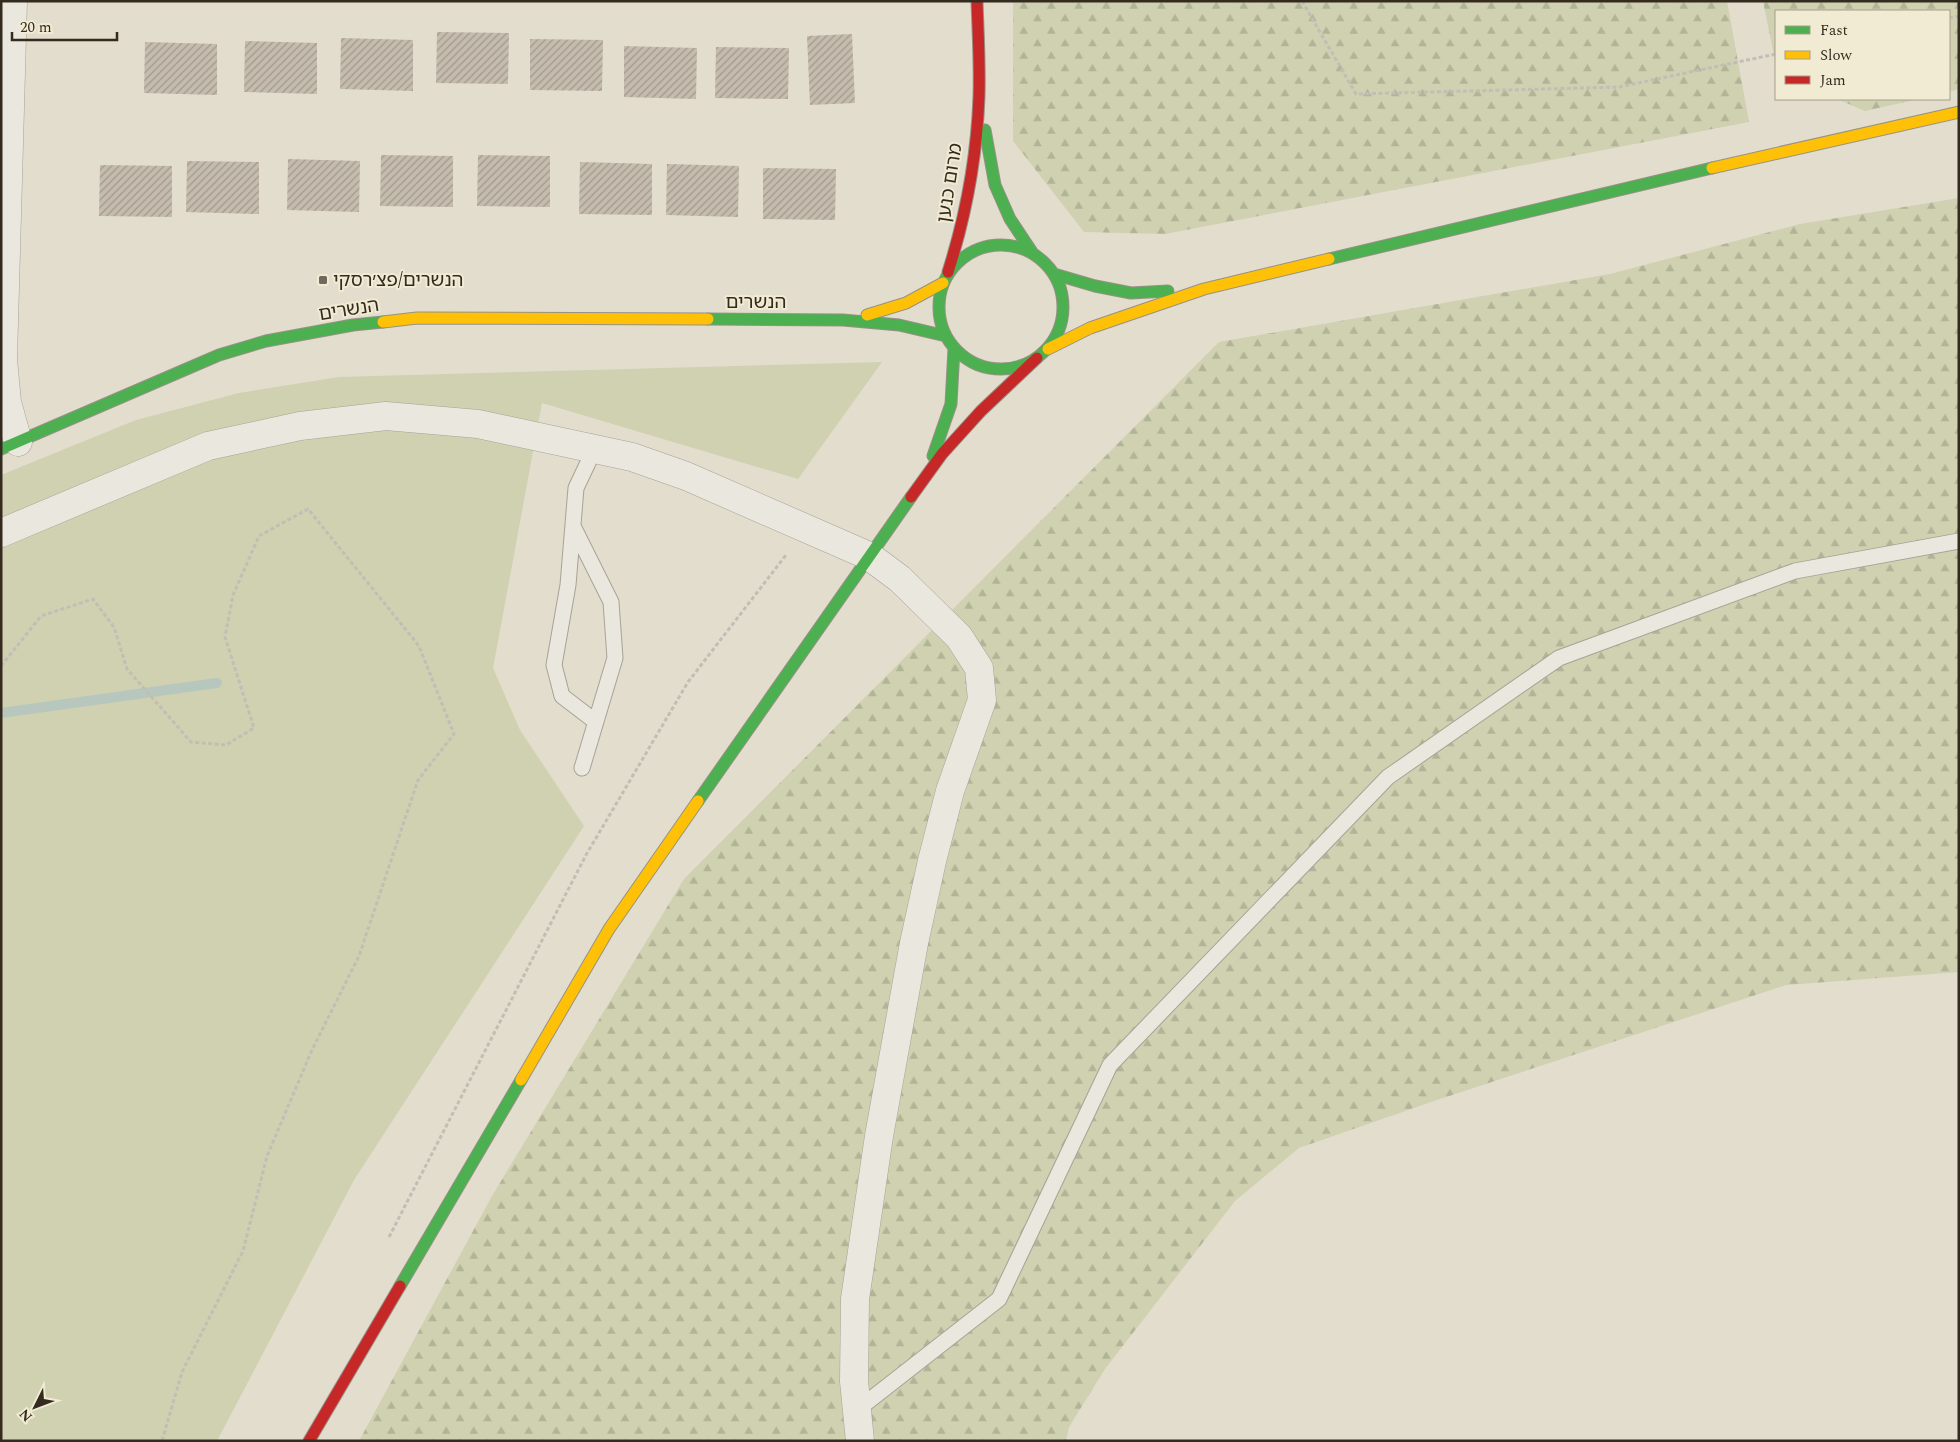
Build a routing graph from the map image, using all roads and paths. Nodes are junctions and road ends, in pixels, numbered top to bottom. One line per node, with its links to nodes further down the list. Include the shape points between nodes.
1 (13, 1): 5 (street)
2 (977, 1): 6 (main road, מרום כנען)
3 (1302, 1): 4 (path, via 1356,94 1619,87)
4 (1775, 54)
5 (6, 75): 17 (street, via 3,359)
6 (979, 96): 8 (main road, מרום כנען, via 995,185 1010,219); 10 (main road, מרום כנען, via 972,168 959,239)
7 (1959, 112): 11 (main road, via 1820,142)
8 (1032, 252): 9 (main road); 10 (main road, via 1014,245 995,244 976,249 960,259)
9 (1054, 274): 11 (main road, via 1131,293); 15 (main road, via 1062,292 1063,312 1058,332)
10 (945, 278): 12 (main road, הנשרים, via 918,299 896,308); 13 (main road, via 939,300 940,319)
11 (1204, 289): 15 (main road, via 1090,328)
12 (843, 320): 13 (main road, הנשרים, via 899,325); 17 (main road, הנשרים, via 417,318 353,325 266,341 219,355)
13 (946, 336): 14 (main road)
14 (954, 348): 16 (main road, via 968,360 985,367 1021,366); 19 (main road, via 952,404)
15 (1048, 349): 16 (main road)
16 (1037, 358): 19 (main road, via 981,411)
17 (10, 445)
18 (594, 450): 20 (lane, via 576,488); 21 (street, via 632,456 686,476); 22 (street, via 478,424 386,416 300,426 208,446)
19 (923, 480): 24 (main road)
20 (573, 527): 26 (lane, via 611,602 615,658); 26 (lane, via 568,585 554,665 562,696)
21 (806, 529): 24 (street); 28 (path, via 688,682 586,855)
22 (1, 533)
23 (1959, 541): 29 (lane, via 1795,571 1559,658 1388,777 1110,1065 998,1299)
24 (869, 556): 29 (street, via 900,579 959,638 980,668 982,700 950,791 898,1023 854,1299); 31 (main road, via 609,929)
25 (1, 666): 30 (path, via 41,616 93,599 114,628 127,669 191,742 226,745 254,728 225,637 233,595 259,536 308,509 419,646 454,734 418,780 359,956 312,1050 267,1156 243,1251 182,1372)
26 (596, 722): 27 (lane)
27 (582, 768)
28 (385, 1243)
29 (857, 1410): 32 (street)
30 (162, 1441)
31 (309, 1441)
32 (860, 1441)

